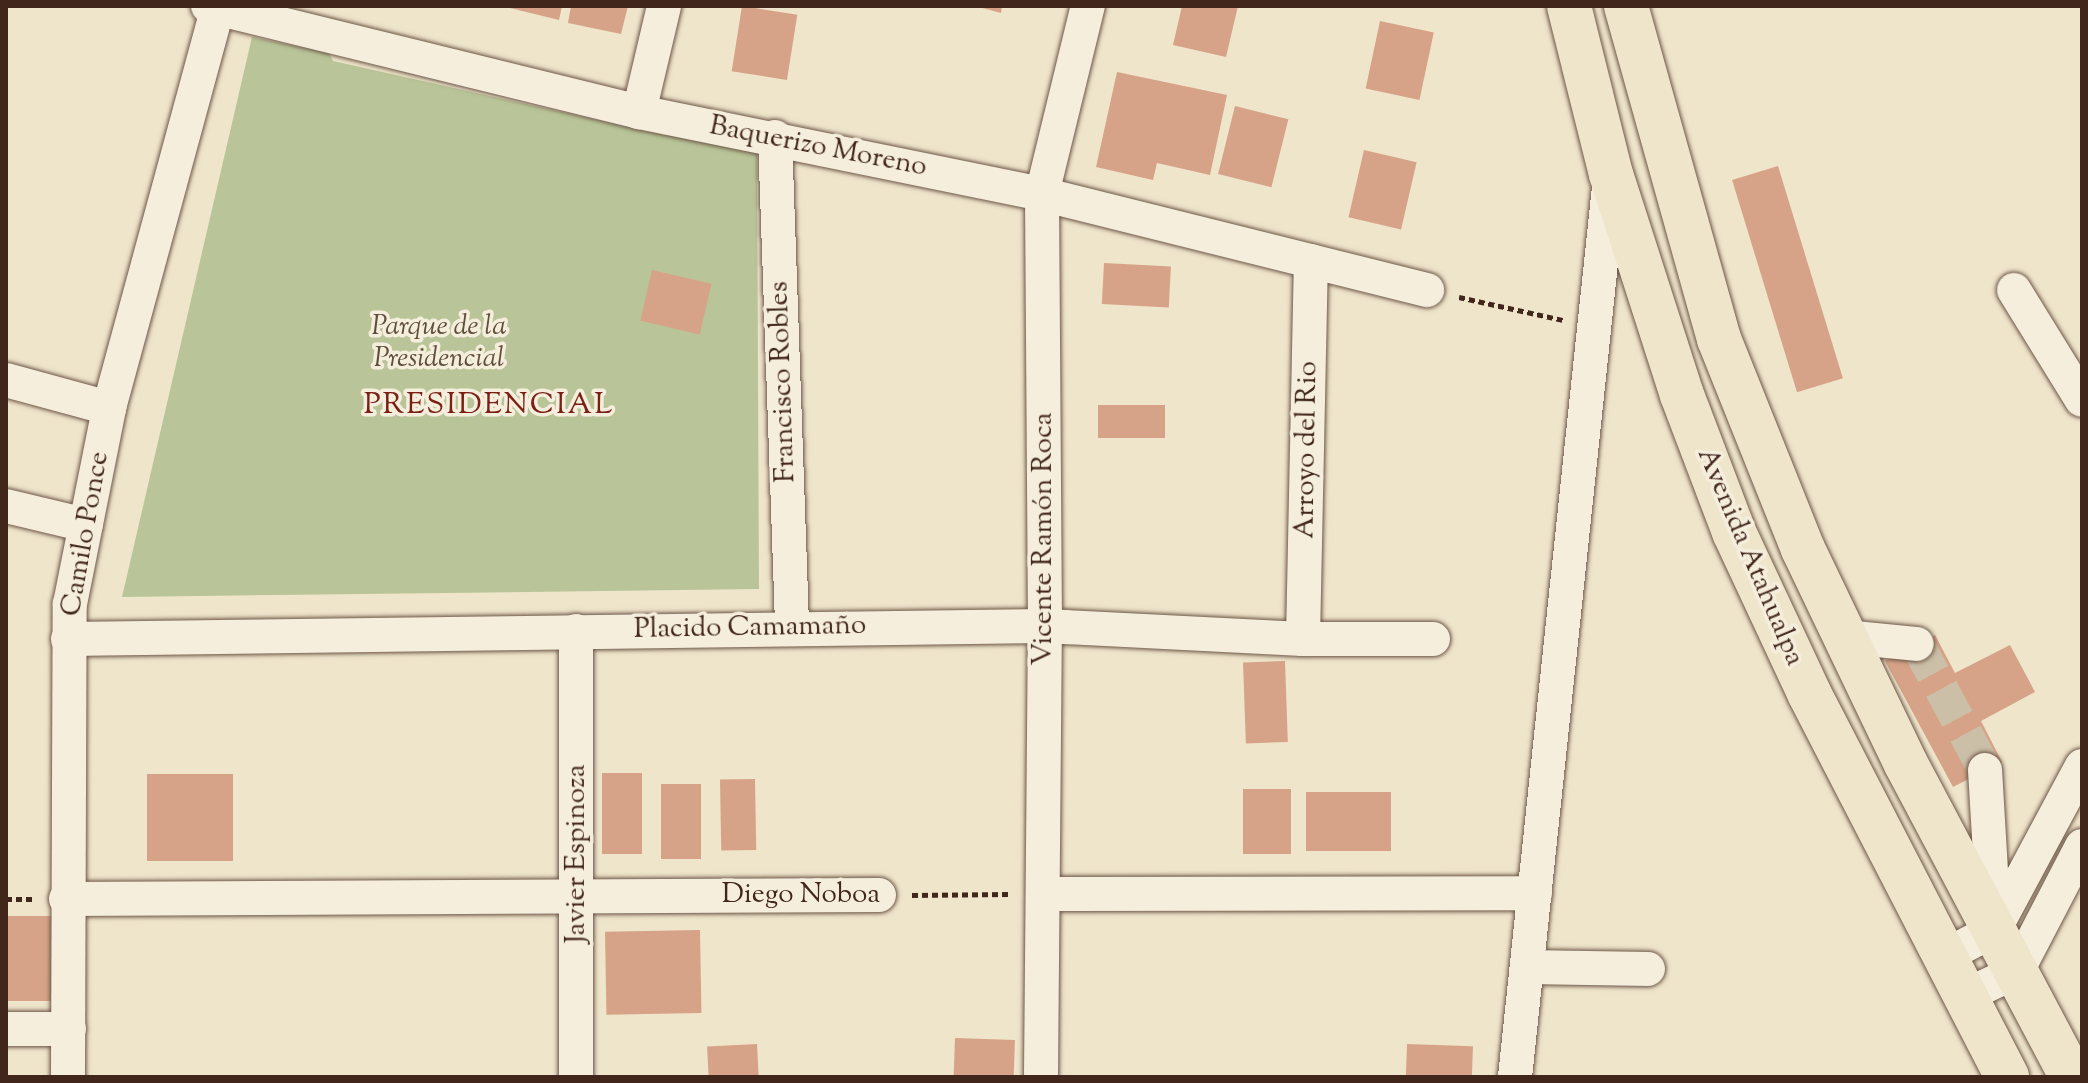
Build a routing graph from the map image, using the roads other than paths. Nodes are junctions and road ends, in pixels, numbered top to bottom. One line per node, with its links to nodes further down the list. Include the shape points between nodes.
1 (664, 6): 6 (street)
2 (1088, 6): 9 (street, Vicente Ramón Roca)
3 (1569, 6): 8 (main road, Avenida Atahualpa)
4 (1626, 6): 21 (main road, via 1719,339 1803,549)
5 (215, 7): 6 (street, Baquerizo Moreno); 15 (street, Camilo Ponce)
6 (639, 112): 7 (street, Baquerizo Moreno)
7 (775, 137): 9 (street, Baquerizo Moreno); 19 (street, Francisco Robles)
8 (1611, 174): 29 (street); 35 (main road, Avenida Atahualpa, via 1682,395 1734,532)
9 (1042, 194): 10 (street, Baquerizo Moreno); 18 (street, Vicente Ramón Roca)
10 (1311, 261): 11 (street, Baquerizo Moreno); 23 (street, Arroyo del Rio)
11 (1427, 290)
12 (2014, 290): 14 (street)
13 (6, 380): 15 (street)
14 (2082, 400)
15 (109, 408): 17 (street, Camilo Ponce)
16 (6, 506): 17 (street)
17 (86, 525): 22 (street, Camilo Ponce)
18 (1045, 626): 19 (street, Placido Camamaño); 23 (street, Placido Camamaño); 30 (street, Vicente Ramón Roca)
19 (792, 627): 20 (street, Placido Camamaño)
20 (576, 631): 22 (street, Placido Camamaño); 32 (street, Javier Espinoza)
21 (1846, 637): 25 (street); 34 (main road)
22 (68, 639): 33 (street, Camilo Ponce)
23 (1303, 639): 24 (street, Placido Camamaño)
24 (1433, 639)
25 (1917, 644)
26 (2082, 766): 34 (street)
27 (1985, 770): 34 (street)
28 (2082, 846): 38 (street)
29 (1535, 893): 30 (street); 36 (street)
30 (1043, 894): 44 (street, Vicente Ramón Roca)
31 (879, 895): 32 (street, Diego Noboa)
32 (577, 896): 33 (street, Diego Noboa); 43 (street, Javier Espinoza)
33 (66, 899): 41 (street, Camilo Ponce)
34 (1994, 930): 35 (street); 38 (main road)
35 (1943, 957): 39 (main road, Avenida Atahualpa)
36 (1527, 967): 37 (street); 45 (street)
37 (1648, 969)
38 (2017, 971): 39 (street); 47 (main road)
39 (1963, 997): 46 (main road, Avenida Atahualpa)
40 (6, 1029): 41 (street)
41 (69, 1029): 42 (street, Camilo Ponce)
42 (68, 1077)
43 (576, 1077)
44 (1041, 1077)
45 (1515, 1077)
46 (2007, 1077)
47 (2072, 1077)

